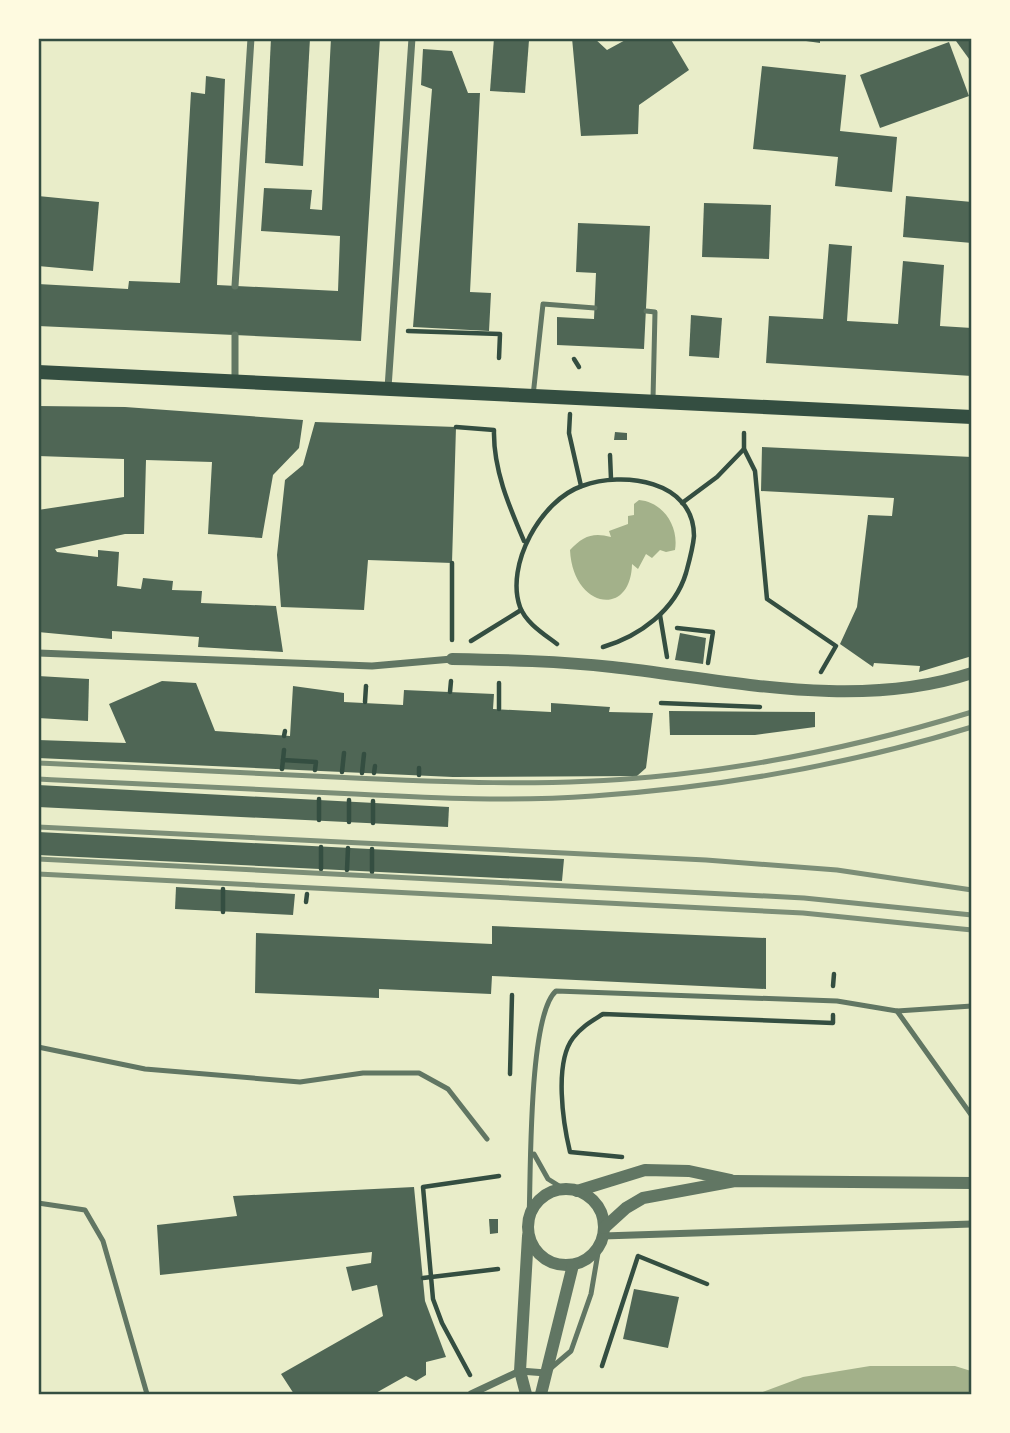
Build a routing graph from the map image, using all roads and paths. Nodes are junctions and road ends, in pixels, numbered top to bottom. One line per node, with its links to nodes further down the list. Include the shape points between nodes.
1 (251, 38): 3 (street)
2 (412, 38): 13 (street)
3 (235, 286)
4 (595, 308): 14 (lane, via 543,304)
5 (646, 311): 15 (lane, via 655,312)
6 (404, 331): 8 (path, via 500,334)
7 (235, 335): 12 (street)
8 (499, 358)
9 (574, 359): 10 (path)
10 (579, 368)
11 (38, 372): 12 (main road)
12 (235, 381): 13 (main road)
13 (388, 388): 14 (main road)
14 (533, 396): 15 (main road)
15 (653, 402): 16 (main road)
16 (971, 417)
17 (456, 427): 25 (path, via 494,430 505,494)
18 (569, 433): 23 (path)
19 (744, 433): 20 (path)
20 (744, 449): 24 (path); 41 (path, via 755,471 767,599 836,646)
21 (610, 455): 22 (path)
22 (611, 479): 23 (path); 24 (path, via 651,483)
23 (580, 486): 25 (path)
24 (682, 503): 28 (path, via 694,536 680,594)
25 (524, 541): 27 (path, via 516,574)
26 (452, 563): 34 (path)
27 (521, 610): 30 (path); 31 (path, via 537,630)
28 (660, 615): 32 (path, via 637,632); 35 (path)
29 (677, 628): 38 (path, via 713,632)
30 (464, 645)
31 (560, 646)
32 (592, 650)
33 (38, 653): 34 (street, via 372,666)
34 (452, 656): 35 (street)
35 (668, 669): 38 (street)
36 (971, 673): 41 (street, via 902,690)
37 (451, 681): 42 (path)
38 (705, 681): 41 (street)
39 (499, 683): 44 (path)
40 (366, 686): 43 (path)
41 (811, 688)
42 (450, 692)
43 (365, 702)
44 (499, 709)
45 (284, 750): 48 (path)
46 (344, 753): 53 (path)
47 (364, 754): 54 (path)
48 (283, 760): 51 (path); 52 (path, via 316,762)
49 (375, 766): 55 (path)
50 (419, 768): 56 (path)
51 (282, 769)
52 (315, 770)
53 (342, 772)
54 (362, 773)
55 (374, 773)
56 (419, 775)
57 (319, 799): 60 (path)
58 (349, 800): 61 (path)
59 (373, 802): 62 (path)
60 (319, 820)
61 (349, 822)
62 (373, 823)
63 (321, 846): 66 (path)
64 (348, 848): 67 (path)
65 (372, 849): 68 (path)
66 (321, 869)
67 (347, 870)
68 (372, 872)
69 (223, 889): 70 (path)
70 (223, 912)
71 (834, 974): 72 (path)
72 (833, 982)
73 (512, 995): 78 (path)
74 (971, 1006): 75 (lane)
75 (897, 1011): 79 (lane); 81 (lane, via 832,1001 560,990 549,1002 536,1055)
76 (833, 1013): 82 (path, via 833,1023 603,1014 571,1039 565,1056 561,1117 570,1152 632,1157)
77 (38, 1047): 80 (lane, via 145,1069 300,1082 363,1073 419,1073 448,1089)
78 (510, 1074)
79 (971, 1116)
80 (487, 1139)
81 (532, 1151): 86 (lane, via 548,1179); 89 (lane)
82 (645, 1170): 84 (street, via 689,1171); 86 (street)
83 (499, 1177): 93 (path, via 423,1187)
84 (735, 1181): 85 (street); 90 (street, via 643,1198 626,1208)
85 (971, 1183)
86 (570, 1190): 89 (street, via 543,1197); 90 (street, via 599,1207)
87 (38, 1203): 100 (lane, via 85,1210 103,1241)
88 (971, 1223): 90 (street)
89 (529, 1226): 91 (street, via 532,1244 544,1258); 97 (street)
90 (602, 1237): 91 (street, via 588,1259); 98 (lane, via 591,1294 570,1351)
91 (573, 1265): 98 (street)
92 (498, 1269): 93 (path)
93 (430, 1277): 94 (path); 99 (path, via 442,1322)
94 (423, 1278)
95 (707, 1284): 96 (path, via 638,1256)
96 (602, 1366)
97 (520, 1371): 98 (street); 101 (street); 102 (street)
98 (546, 1373): 103 (street)
99 (470, 1375)
100 (147, 1395)
101 (471, 1395)
102 (526, 1395)
103 (541, 1395)

